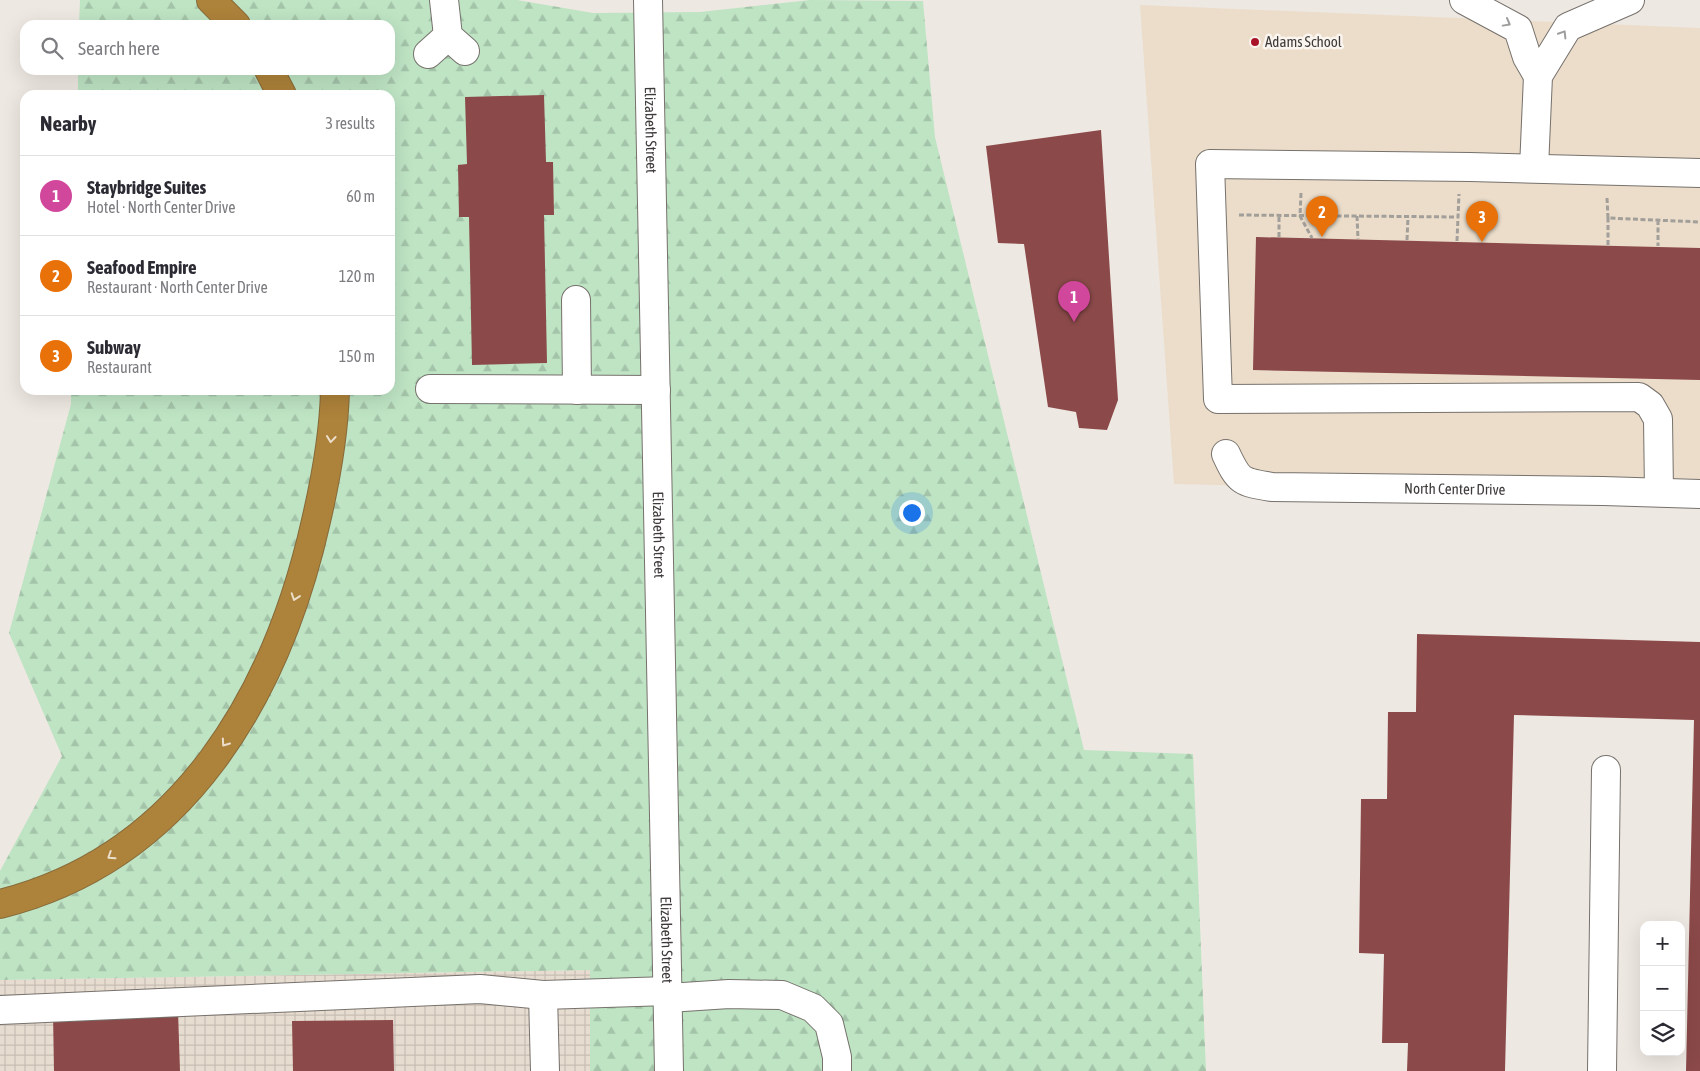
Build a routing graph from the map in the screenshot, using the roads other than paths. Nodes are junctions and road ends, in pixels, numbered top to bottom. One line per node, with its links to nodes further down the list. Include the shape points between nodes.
1 (211, 0): 6 (highway)
2 (444, 0): 7 (street, via 456,44)
3 (648, 0): 16 (street, Elizabeth Street)
4 (1464, 0): 9 (street, one-way to 9, via 1518,29 1527,57)
5 (1630, 0): 9 (street, one-way to 5, via 1568,27)
6 (231, 20)
7 (428, 54)
8 (272, 75): 10 (highway)
9 (1538, 76): 11 (street)
10 (279, 90)
11 (1534, 168): 12 (street); 19 (street, via 1210,164 1218,399 1638,397 1650,405 1658,419)
12 (1700, 173)
13 (576, 300): 15 (street)
14 (430, 389): 15 (street)
15 (577, 390): 16 (street)
16 (656, 390): 23 (street, Elizabeth Street)
17 (335, 395): 22 (highway, one-way to 22, via 327,475 303,574 265,673 230,737 184,795 126,846 101,863 63,881)
18 (1226, 454): 19 (street, North Center Drive, via 1236,475 1251,483 1272,487)
19 (1658, 492): 20 (street, North Center Drive)
20 (1700, 494)
21 (1606, 770): 29 (street)
22 (0, 904)
23 (668, 994): 24 (street); 27 (street, Elizabeth Street); 28 (street, via 782,995 813,1008 829,1024)
24 (543, 995): 25 (street, via 480,989); 26 (street)
25 (0, 1010)
26 (545, 1071)
27 (669, 1071)
28 (837, 1071)
29 (1602, 1071)

